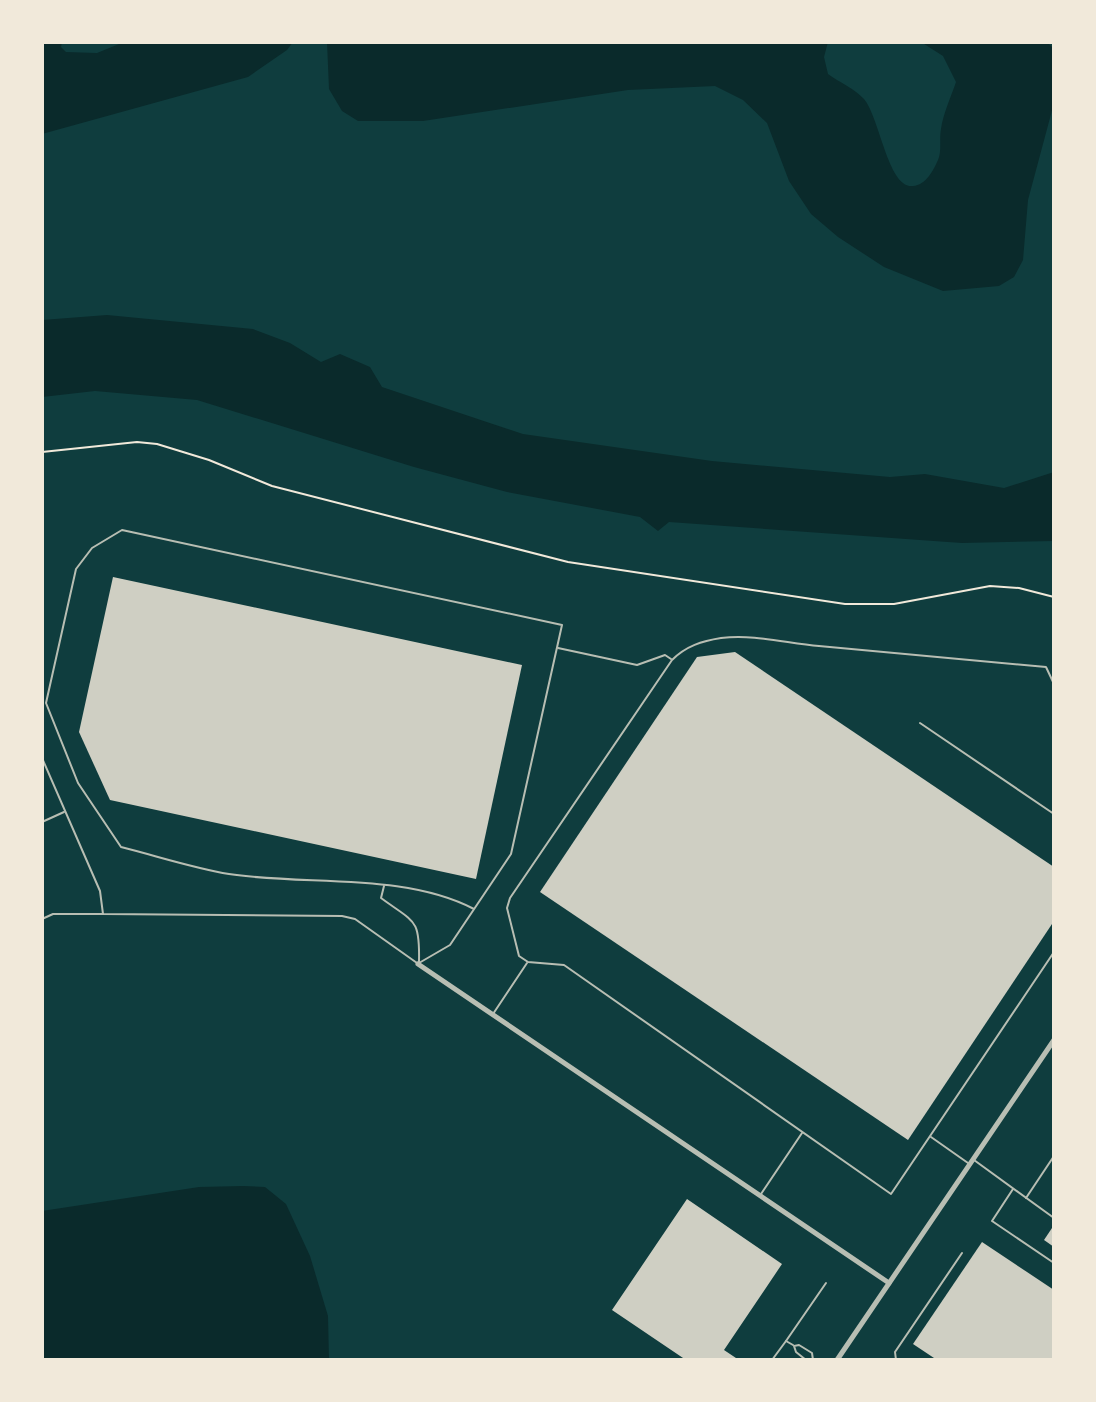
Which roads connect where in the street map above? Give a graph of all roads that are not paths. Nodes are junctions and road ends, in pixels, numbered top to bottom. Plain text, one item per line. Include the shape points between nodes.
1 (557, 648) junction
2 (672, 660) junction
3 (1054, 684) edge
4 (920, 723) dead end
5 (42, 758) edge
6 (66, 812) junction
7 (1054, 814) edge
8 (42, 822) edge
9 (384, 885) junction
10 (474, 909) junction
11 (103, 914) junction
12 (42, 919) edge
13 (1054, 952) edge
14 (528, 962) junction
15 (418, 964) junction
16 (493, 1014) junction
17 (1054, 1040) edge
18 (803, 1132) junction
19 (930, 1136) junction
20 (1054, 1156) edge
21 (971, 1162) junction
22 (1013, 1189) junction
23 (760, 1195) junction
24 (1026, 1198) junction
25 (1054, 1218) edge
26 (962, 1253) dead end
27 (1054, 1263) edge
28 (826, 1283) dead end
29 (889, 1283) junction
30 (786, 1341) junction
31 (794, 1346) junction
32 (772, 1360) edge
33 (810, 1360) edge
34 (837, 1360) edge
35 (896, 1360) edge

1 - 2 lane via 637,665 665,655
1 - 9 lane via 562,625 122,530 92,548 76,569 46,703 78,783 121,847 229,874
1 - 10 lane via 511,854
2 - 3 lane via 697,643 755,637 1046,667
2 - 14 lane via 510,898 514,940 519,956
4 - 7 lane
5 - 6 lane
6 - 8 lane
6 - 11 lane via 100,891
9 - 10 lane via 456,900
9 - 15 lane via 381,898 414,922 420,933
10 - 15 lane via 450,945
11 - 12 lane via 53,914
11 - 15 lane via 342,916 355,919
13 - 19 lane
14 - 16 lane
14 - 18 lane via 564,965
15 - 16 street
16 - 23 street
17 - 21 street
18 - 19 lane via 891,1194
18 - 23 lane
19 - 21 lane
20 - 24 lane
21 - 22 lane
21 - 29 street
22 - 24 lane
22 - 27 lane via 992,1221
23 - 29 street
24 - 25 lane
26 - 35 lane via 895,1352
28 - 30 lane
29 - 34 street
30 - 31 lane
30 - 32 lane
31 - 33 lane
31 - 33 lane via 812,1353

